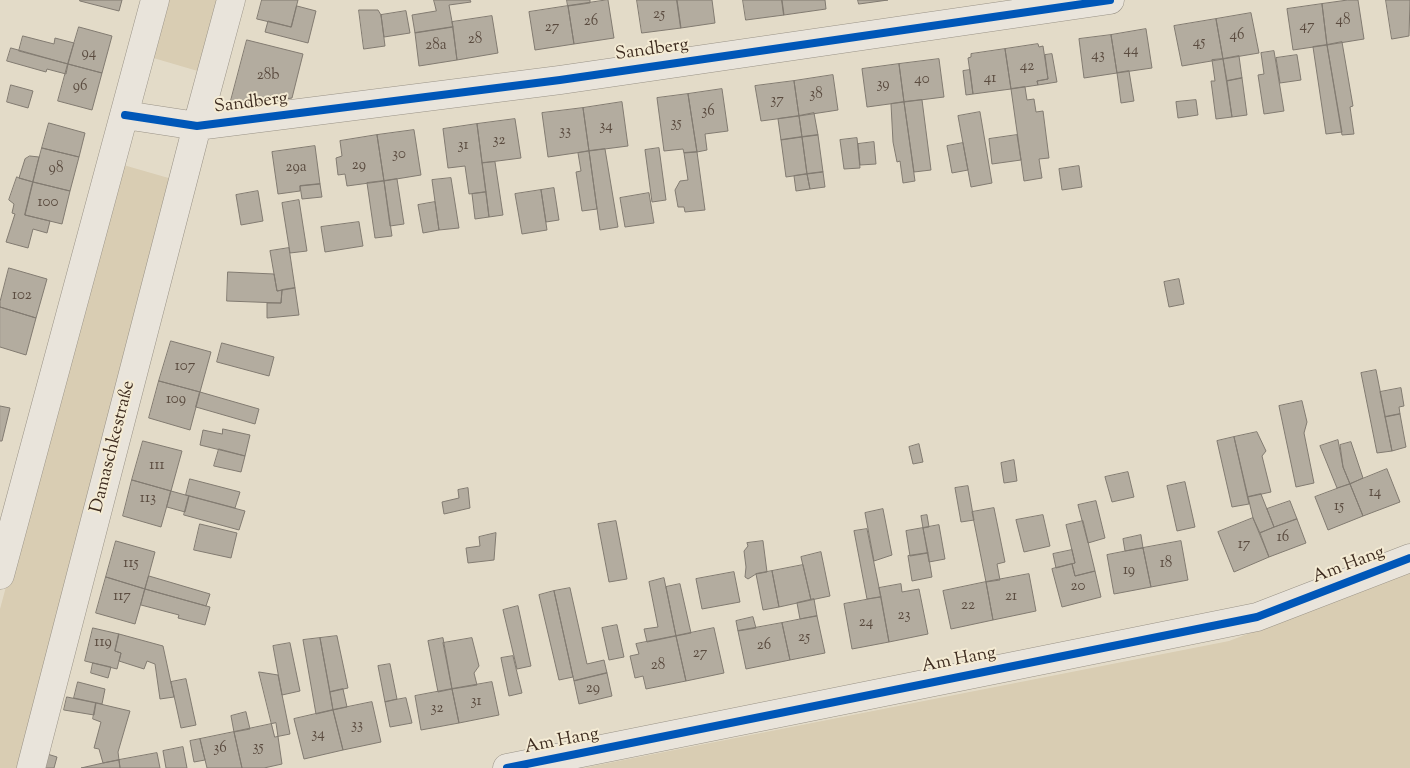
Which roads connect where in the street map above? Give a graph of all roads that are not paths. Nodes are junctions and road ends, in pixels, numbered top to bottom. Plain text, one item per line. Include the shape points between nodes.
1 (155, 0) edge
2 (231, 0) edge
3 (1110, 0) edge
4 (125, 115) junction
5 (197, 126) junction
6 (1410, 558) edge
7 (0, 575) edge
8 (31, 768) edge
9 (506, 768) edge

1 - 4 street
2 - 5 street, Damaschkestraße
3 - 5 street, Sandberg via 560,80
4 - 5 street
4 - 7 street
5 - 8 street, Damaschkestraße
6 - 9 street, Am Hang via 1257,617

